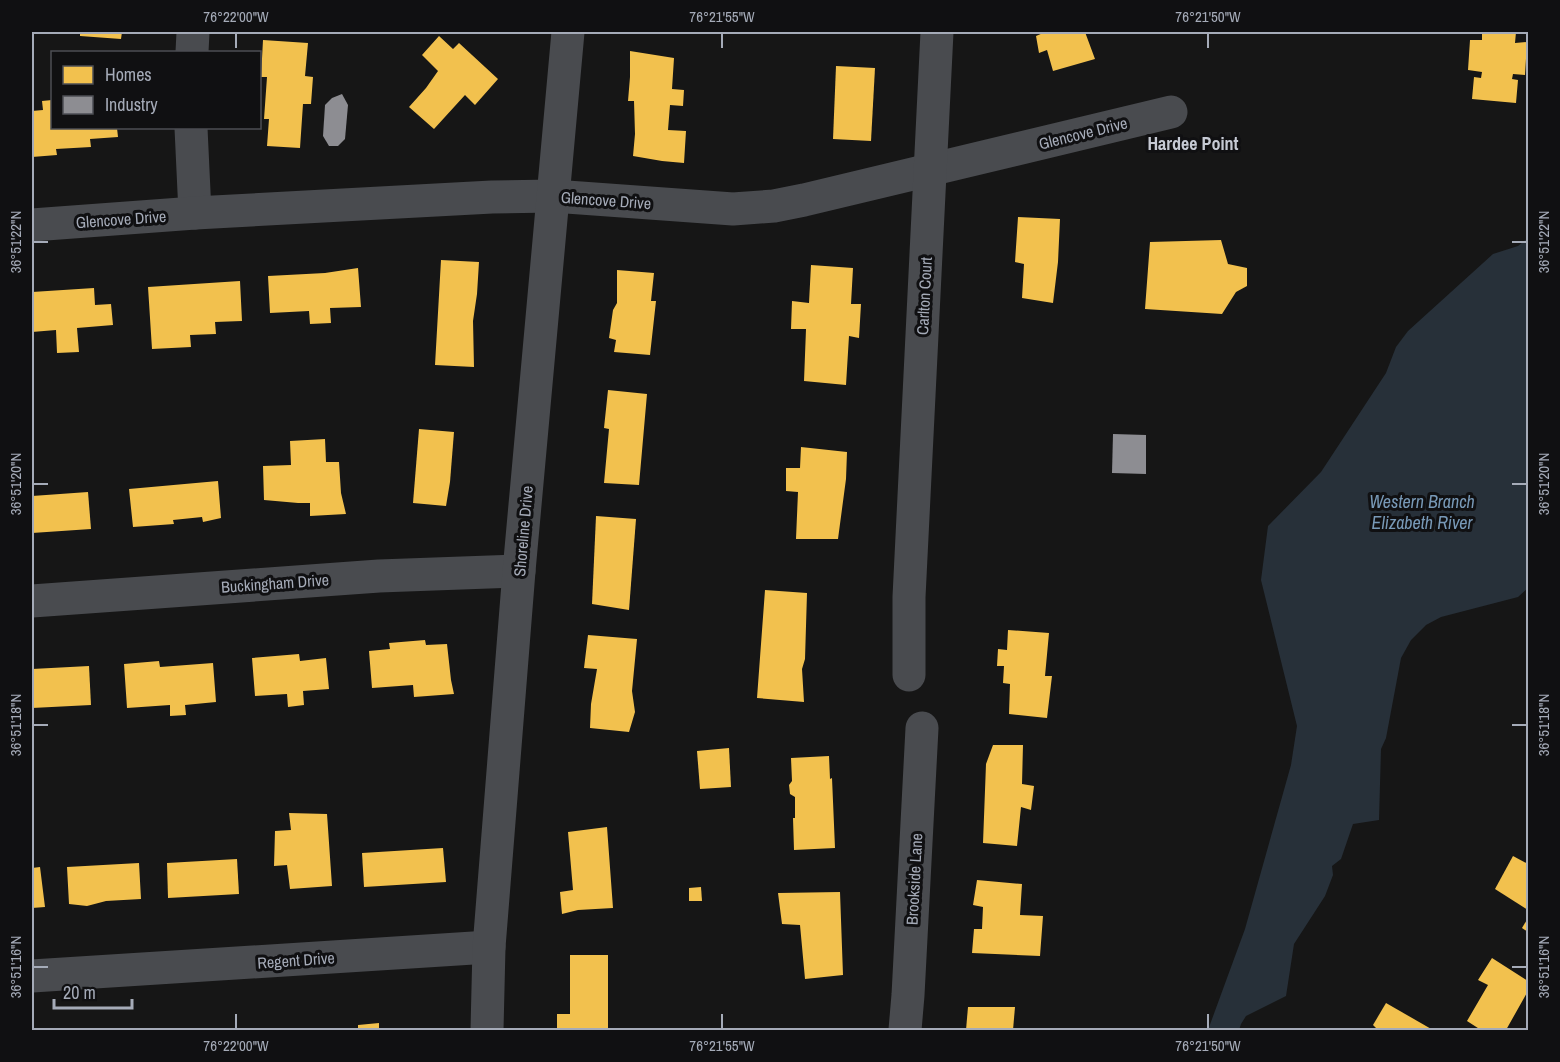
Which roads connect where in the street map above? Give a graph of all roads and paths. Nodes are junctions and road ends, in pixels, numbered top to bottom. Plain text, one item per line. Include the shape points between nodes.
1 (193, 32) edge
2 (568, 32) edge
3 (937, 32) edge
4 (192, 51) edge
5 (1171, 112) dead end
6 (191, 129) edge
7 (931, 170) junction
8 (553, 196) junction
9 (195, 213) junction
10 (32, 225) edge
11 (519, 571) junction
12 (32, 601) edge
13 (909, 675) dead end
14 (921, 728) dead end
15 (489, 947) junction
16 (32, 976) edge
17 (487, 1030) edge
18 (905, 1030) edge

1 - 4 street
2 - 8 street, Shoreline Drive
3 - 7 street, Carlton Court
5 - 7 street, Glencove Drive
6 - 9 street
7 - 8 street, Glencove Drive via 774,206 733,209
7 - 13 street, Carlton Court via 910,560
8 - 9 street, Glencove Drive
8 - 11 street, Shoreline Drive
9 - 10 street, Glencove Drive
11 - 12 street, Buckingham Drive via 379,576
11 - 15 street, Shoreline Drive
14 - 18 street, Brookside Lane
15 - 16 street, Regent Drive
15 - 17 street, Shoreline Drive

